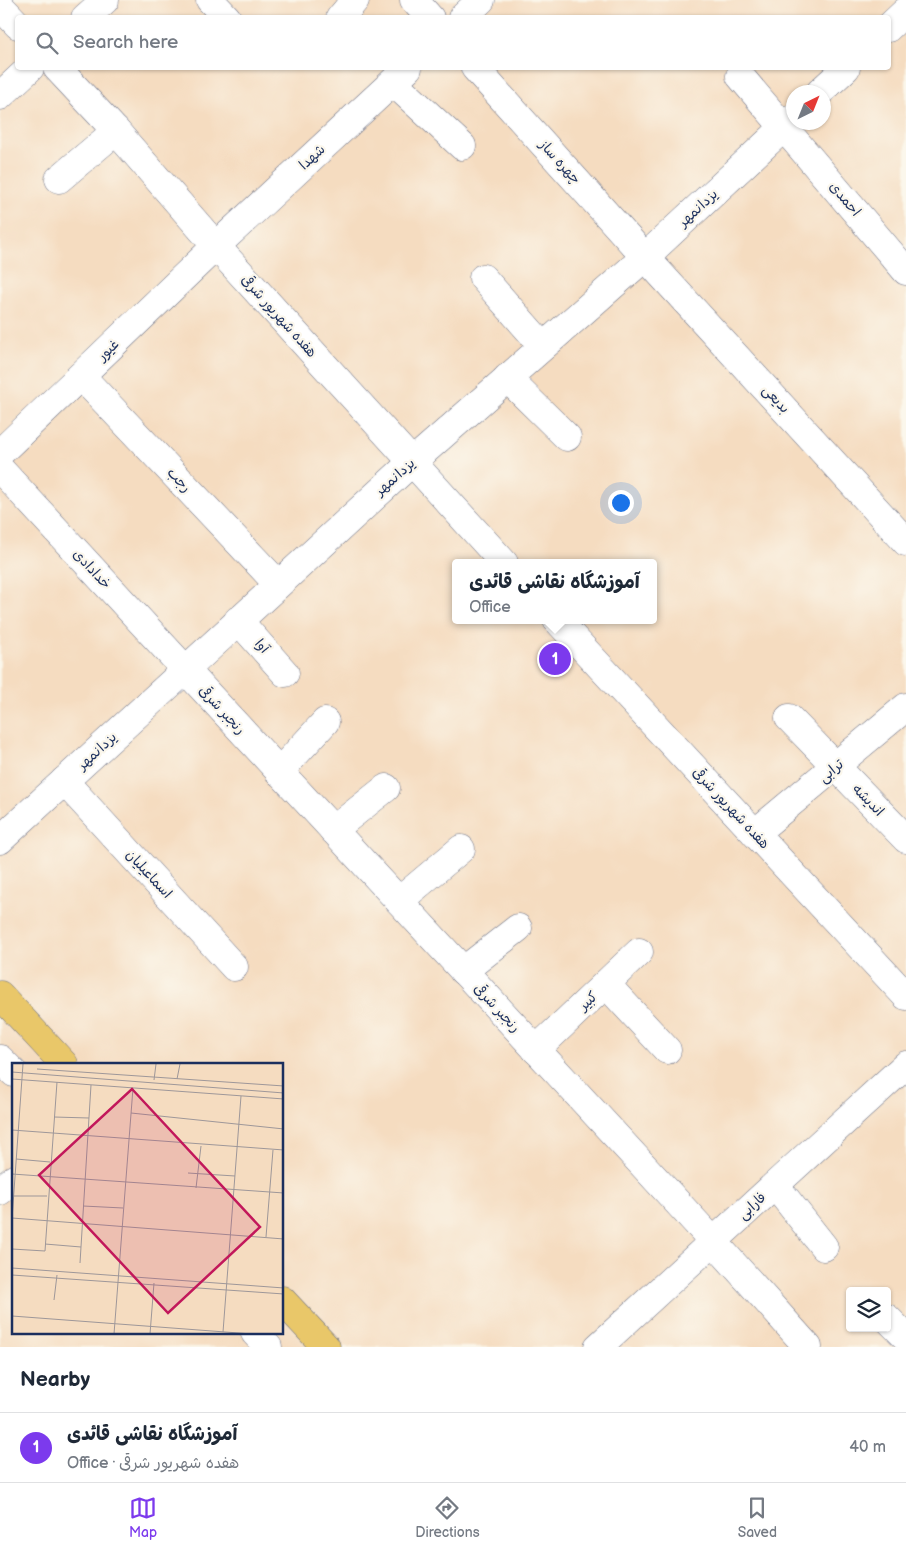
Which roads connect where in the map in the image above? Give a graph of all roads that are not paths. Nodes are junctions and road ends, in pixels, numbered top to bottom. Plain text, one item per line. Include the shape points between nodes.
1 (105, 0) edge
2 (210, 0) edge
3 (355, 0) edge
4 (414, 0) edge
5 (481, 0) edge
6 (0, 6) edge
7 (906, 11) edge
8 (88, 15) edge
9 (224, 15) edge
10 (342, 15) edge
11 (427, 15) edge
12 (465, 15) edge
13 (15, 22) edge
14 (891, 25) edge
15 (28, 70) edge
16 (59, 70) edge
17 (477, 70) edge
18 (844, 70) edge
19 (401, 75) edge
20 (740, 76) dead end
21 (828, 85) edge
22 (0, 96) edge
23 (786, 119) edge
24 (786, 125) edge
25 (795, 130) edge
26 (116, 132) junction
27 (462, 146) dead end
28 (58, 180) dead end
29 (216, 246) junction
30 (645, 257) junction
31 (906, 271) edge
32 (482, 278) dead end
33 (543, 346) junction
34 (80, 376) junction
35 (507, 378) junction
36 (567, 437) dead end
37 (0, 453) edge
38 (411, 463) junction
39 (0, 469) edge
40 (906, 542) edge
41 (500, 559) edge
42 (278, 584) junction
43 (238, 620) junction
44 (561, 624) edge
45 (185, 669) junction
46 (285, 673) dead end
47 (906, 707) edge
48 (788, 718) dead end
49 (325, 722) dead end
50 (836, 767) junction
51 (279, 772) junction
52 (64, 781) junction
53 (386, 788) dead end
54 (333, 830) junction
55 (755, 834) junction
56 (0, 840) edge
57 (906, 840) edge
58 (461, 849) dead end
59 (399, 901) junction
60 (518, 928) dead end
61 (639, 952) dead end
62 (234, 967) dead end
63 (463, 970) junction
64 (606, 984) junction
65 (0, 995) edge
66 (906, 996) edge
67 (536, 1050) junction
68 (667, 1050) dead end
69 (0, 1059) edge
70 (63, 1063) edge
71 (906, 1066) edge
72 (12, 1071) edge
73 (12, 1181) edge
74 (775, 1185) junction
75 (0, 1191) edge
76 (713, 1241) junction
77 (824, 1246) dead end
78 (284, 1302) edge
79 (891, 1322) edge
80 (256, 1334) edge
81 (906, 1337) edge
82 (268, 1347) edge
83 (326, 1347) edge
84 (598, 1347) edge
85 (808, 1347) edge

1 - 8 street
2 - 9 street
3 - 10 street
4 - 11 street
5 - 12 street
6 - 13 street
7 - 14 street
15 - 22 street
16 - 26 street, هفده شهریور شرقی
17 - 30 street, چهره ساز
18 - 21 street
19 - 27 street
19 - 29 street, شهدا
20 - 23 street, احمدی
24 - 30 street, یزدانمهر
25 - 31 street, احمدی
26 - 28 street
26 - 29 street, هفده شهریور شرقی
29 - 34 street, غیور
29 - 38 street, هفده شهریور شرقی
30 - 33 street, یزدانمهر
30 - 40 street, بدیعی
32 - 33 street
33 - 35 street, یزدانمهر
34 - 37 street, غیور
34 - 42 street, رجب
35 - 36 street
35 - 38 street, یزدانمهر
38 - 41 street, هفده شهریور شرقی
38 - 42 street, یزدانمهر
39 - 45 street, خدادادی
42 - 43 street, یزدانمهر
43 - 45 street, یزدانمهر
43 - 46 street, آوا
44 - 55 street, هفده شهریور شرقی
45 - 51 street, رنجبر شرقی
45 - 52 street, یزدانمهر
47 - 50 street, ترابی
48 - 50 street, اندیشه
49 - 51 street
50 - 55 street, ترابی
50 - 57 street, اندیشه
51 - 54 street, رنجبر شرقی
52 - 56 street, یزدانمهر
52 - 62 street, اسماعیلیان
53 - 54 street
54 - 59 street, رنجبر شرقی
55 - 66 street, هفده شهریور شرقی
58 - 59 street
59 - 63 street, رنجبر شرقی
60 - 63 street
61 - 64 street, کبیر
63 - 67 street, رنجبر شرقی
64 - 67 street, کبیر
64 - 68 street
65 - 70 main road
67 - 76 street, رنجبر شرقی
69 - 72 street
71 - 74 street, فارابی
73 - 75 street
74 - 76 street, فارابی
74 - 77 street
76 - 84 street, فارابی
76 - 85 street, رنجبر شرقی
78 - 83 main road
79 - 81 street
80 - 82 street

